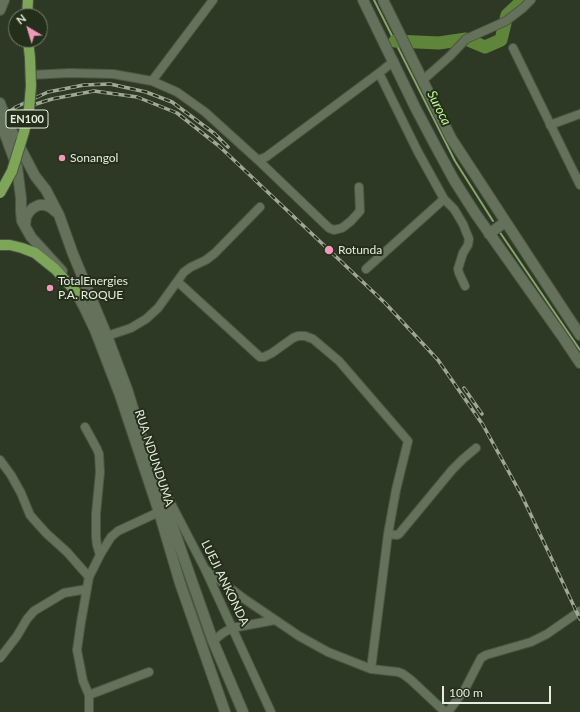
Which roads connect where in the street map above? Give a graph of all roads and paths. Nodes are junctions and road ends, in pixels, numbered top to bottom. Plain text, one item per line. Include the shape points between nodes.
1 (4, 0) edge
2 (213, 0) edge
3 (363, 0) edge
4 (383, 0) edge
5 (531, 0) edge
6 (0, 10) edge
7 (29, 48) edge
8 (512, 48) dead end
9 (394, 61) junction
10 (379, 73) junction
11 (31, 75) junction
12 (423, 80) junction
13 (152, 81) junction
14 (2, 107) edge
15 (580, 114) edge
16 (0, 123) edge
17 (550, 125) junction
18 (10, 136) junction
19 (258, 160) junction
20 (580, 186) edge
21 (359, 187) dead end
22 (0, 193) edge
23 (444, 199) junction
24 (260, 208) dead end
25 (59, 215) junction
26 (505, 222) junction
27 (26, 229) junction
28 (489, 234) junction
29 (0, 245) edge
30 (366, 270) dead end
31 (178, 282) junction
32 (465, 286) dead end
33 (76, 292) junction
34 (580, 334) edge
35 (107, 336) junction
36 (580, 363) edge
37 (85, 427) dead end
38 (476, 448) dead end
39 (0, 460) edge
40 (153, 468) junction
41 (159, 512) junction
42 (388, 534) junction
43 (100, 555) junction
44 (204, 569) junction
45 (88, 577) junction
46 (87, 589) junction
47 (580, 611) edge
48 (275, 620) junction
49 (232, 628) junction
50 (213, 641) junction
51 (0, 658) edge
52 (371, 668) junction
53 (149, 672) dead end
54 (89, 695) junction
55 (242, 710) edge
56 (89, 712) edge
57 (225, 712) edge
58 (271, 712) edge
59 (446, 712) edge

1 - 6 main road
2 - 13 street
3 - 9 main road
4 - 12 main road
5 - 12 street via 506,21 466,39
7 - 11 main road, EN100, bridge
8 - 17 street
9 - 10 street
9 - 28 main road via 454,180
10 - 19 street via 266,157
10 - 23 street
11 - 13 street via 113,74
11 - 22 main road, EN100, bridge via 29,109 24,132 12,171
12 - 26 main road via 450,138
13 - 19 street via 177,92 200,108
14 - 18 main road, bridge
15 - 17 street
16 - 18 main road, bridge
17 - 20 street
18 - 25 main road, RUA NDUNDUMA via 46,190
18 - 27 main road via 18,167 22,221
19 - 21 street via 334,230 342,228 360,211
23 - 30 street
23 - 32 street via 454,209 469,239 458,269
24 - 31 street via 215,253 184,272
25 - 27 main road via 50,207 39,205 28,212
25 - 35 main road, RUA NDUNDUMA
26 - 28 main road
26 - 34 main road
27 - 33 main road, RUA NDUNDUMA
28 - 36 main road
29 - 33 main road via 22,248 35,254 55,269
31 - 35 street via 146,319 131,328
31 - 42 street via 260,357 272,353 298,336 313,339 339,361 408,441
33 - 41 main road, RUA NDUNDUMA via 95,330 117,388
35 - 40 main road, RUA NDUNDUMA
37 - 43 street via 99,454 96,537
38 - 42 street via 452,470 399,534
39 - 45 street via 21,493 30,515
40 - 44 street, LUEJI ANKONDA
40 - 50 main road, RUA NDUNDUMA
41 - 43 street via 118,531
41 - 57 main road, RUA NDUNDUMA via 180,583
42 - 52 street
43 - 45 street
44 - 48 street
44 - 49 street, LUEJI ANKONDA
45 - 46 street
46 - 51 street via 64,593 34,611
46 - 54 street via 77,650 83,681
47 - 59 street via 530,642 481,658 469,682
48 - 49 street
48 - 52 street via 328,652
49 - 50 street
49 - 58 street, LUEJI ANKONDA
50 - 55 main road, RUA NDUNDUMA
52 - 59 street via 403,674
53 - 54 street
54 - 56 street

